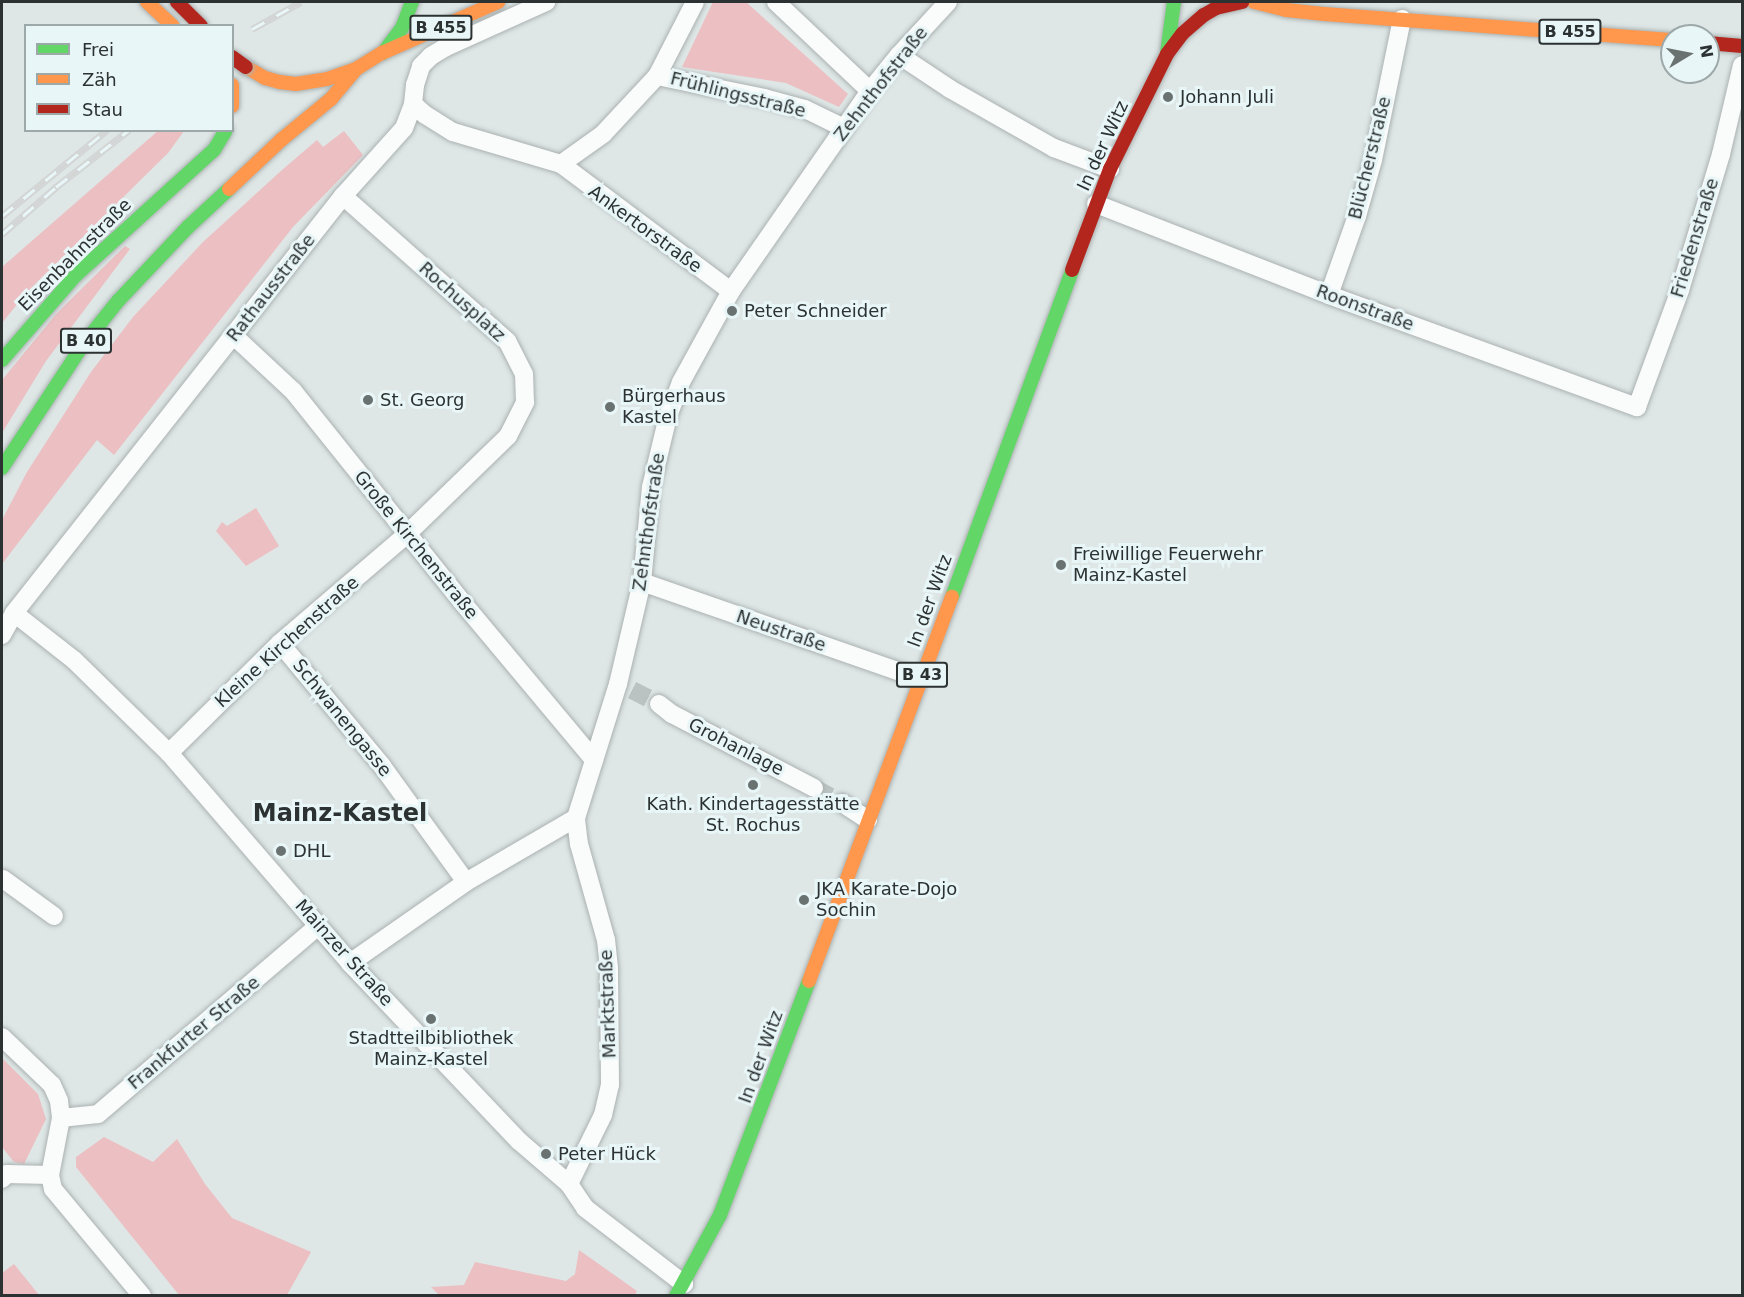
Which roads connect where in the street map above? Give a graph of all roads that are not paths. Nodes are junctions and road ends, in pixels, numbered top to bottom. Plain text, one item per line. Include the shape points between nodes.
1 (412, 2) edge
2 (498, 2) edge
3 (546, 2) edge
4 (695, 2) edge
5 (776, 2) edge
6 (948, 2) edge
7 (1174, 2) edge
8 (1242, 2) edge
9 (1248, 2) edge
10 (1254, 2) edge
11 (1260, 2) edge
12 (150, 4) edge
13 (182, 4) edge
14 (1428, 6) dead end
15 (1402, 19) junction
16 (170, 24) edge
17 (199, 24) edge
18 (1476, 25) junction
19 (1660, 39) edge
20 (1720, 44) edge
21 (1743, 46) edge
22 (382, 53) junction
23 (1167, 54) junction
24 (899, 55) junction
25 (234, 58) edge
26 (1743, 65) edge
27 (356, 69) junction
28 (657, 76) junction
29 (322, 82) junction
30 (870, 91) junction
31 (304, 98) dead end
32 (413, 104) junction
33 (844, 128) junction
34 (225, 132) edge
35 (201, 144) dead end
36 (558, 164) junction
37 (230, 168) dead end
38 (1110, 169) junction
39 (179, 180) junction
40 (343, 196) junction
41 (1096, 204) junction
42 (188, 227) junction
43 (730, 291) junction
44 (1329, 295) junction
45 (234, 336) junction
46 (2, 360) edge
47 (1637, 407) joint
48 (2, 468) edge
49 (407, 534) junction
50 (642, 582) junction
51 (14, 613) junction
52 (2, 635) edge
53 (280, 643) junction
54 (920, 679) junction
55 (659, 704) tunnel mouth
56 (169, 753) junction
57 (594, 760) junction
58 (814, 788) tunnel mouth
59 (842, 803) tunnel mouth
60 (576, 818) junction
61 (868, 820) junction
62 (2, 880) edge
63 (466, 882) junction
64 (54, 916) dead end
65 (318, 926) junction
66 (350, 963) junction
67 (2, 1037) edge
68 (61, 1118) junction
69 (3, 1173) edge
70 (50, 1175) junction
71 (569, 1184) junction
72 (680, 1290) edge
73 (142, 1296) edge

1 - 22 main road, B 40 via 402,28
2 - 22 main road, B 455
3 - 32 street, Rathausstraße via 431,56 417,76
4 - 28 street
5 - 30 street
6 - 24 street, Zehnthofstraße
7 - 23 main road, In der Witz / B 43
8 - 23 main road, In der Witz / B 43 via 1204,15
9 - 10 main road, B 455
10 - 11 main road, B 455
10 - 15 main road, B 455 via 1286,10
12 - 16 main road
13 - 17 main road
14 - 18 main road, B 455
15 - 18 main road, B 455
15 - 44 street, Blücherstraße via 1373,160
18 - 19 main road, B 455
20 - 21 main road
22 - 27 main road, B 40
23 - 38 main road, In der Witz / B 43
24 - 30 street, Zehnthofstraße
24 - 38 street via 950,90 1044,142
25 - 29 main road, B 40, bridge via 265,78
26 - 47 street, Friedenstraße via 1680,290
27 - 29 main road, B 40
27 - 42 main road, B 40 via 331,99
28 - 33 street, Frühlingsstraße via 774,100 805,109
28 - 36 street, Frühlingsstraße via 603,134
29 - 31 main road, B 40
30 - 33 street, Zehnthofstraße
32 - 36 street, Ankertorstraße via 453,132
32 - 40 street, Rathausstraße via 404,128
33 - 43 street, Zehnthofstraße
34 - 39 main road, Eisenbahnstraße / B 40 via 214,150
35 - 39 main road, Eisenbahnstraße / B 40
36 - 43 street, Ankertorstraße
37 - 42 main road, B 40
38 - 41 main road, In der Witz / B 43
39 - 46 main road, Eisenbahnstraße / B 40 via 76,274
40 - 45 street, Rathausstraße
40 - 49 street, Rochusplatz via 507,341 524,374 525,402 508,436
41 - 44 street, Roonstraße
41 - 54 main road, In der Witz / B 43
42 - 48 main road, B 40 via 82,346
43 - 50 street, Zehnthofstraße via 681,382 668,416 651,487
44 - 47 street, Roonstraße
45 - 49 street, Große Kirchenstraße via 293,391
45 - 51 street, Rathausstraße
49 - 53 street, Kleine Kirchenstraße
49 - 57 street, Große Kirchenstraße
50 - 54 street, Neustraße
50 - 57 street, Zehnthofstraße via 625,687
51 - 52 street, Rathausstraße
51 - 56 street, Mainzer Straße via 74,660
53 - 56 street, Kleine Kirchenstraße
53 - 63 street, Schwanengasse via 382,766
54 - 61 main road, In der Witz / B 43
55 - 58 street, Grohanlage
56 - 65 street, Mainzer Straße
57 - 60 street, Zehnthofstraße
59 - 61 street
60 - 63 street
60 - 71 street, Marktstraße via 579,844 606,940 610,1085 603,1115
61 - 72 main road, In der Witz / B 43 via 720,1215
62 - 64 street
63 - 66 street
65 - 66 street, Mainzer Straße
65 - 68 street, Frankfurter Straße via 98,1114
66 - 71 street, Mainzer Straße via 519,1140
67 - 68 street via 52,1085
68 - 70 street
69 - 70 street
70 - 73 street via 60,1200
71 - 72 street, Mainzer Straße via 585,1208

